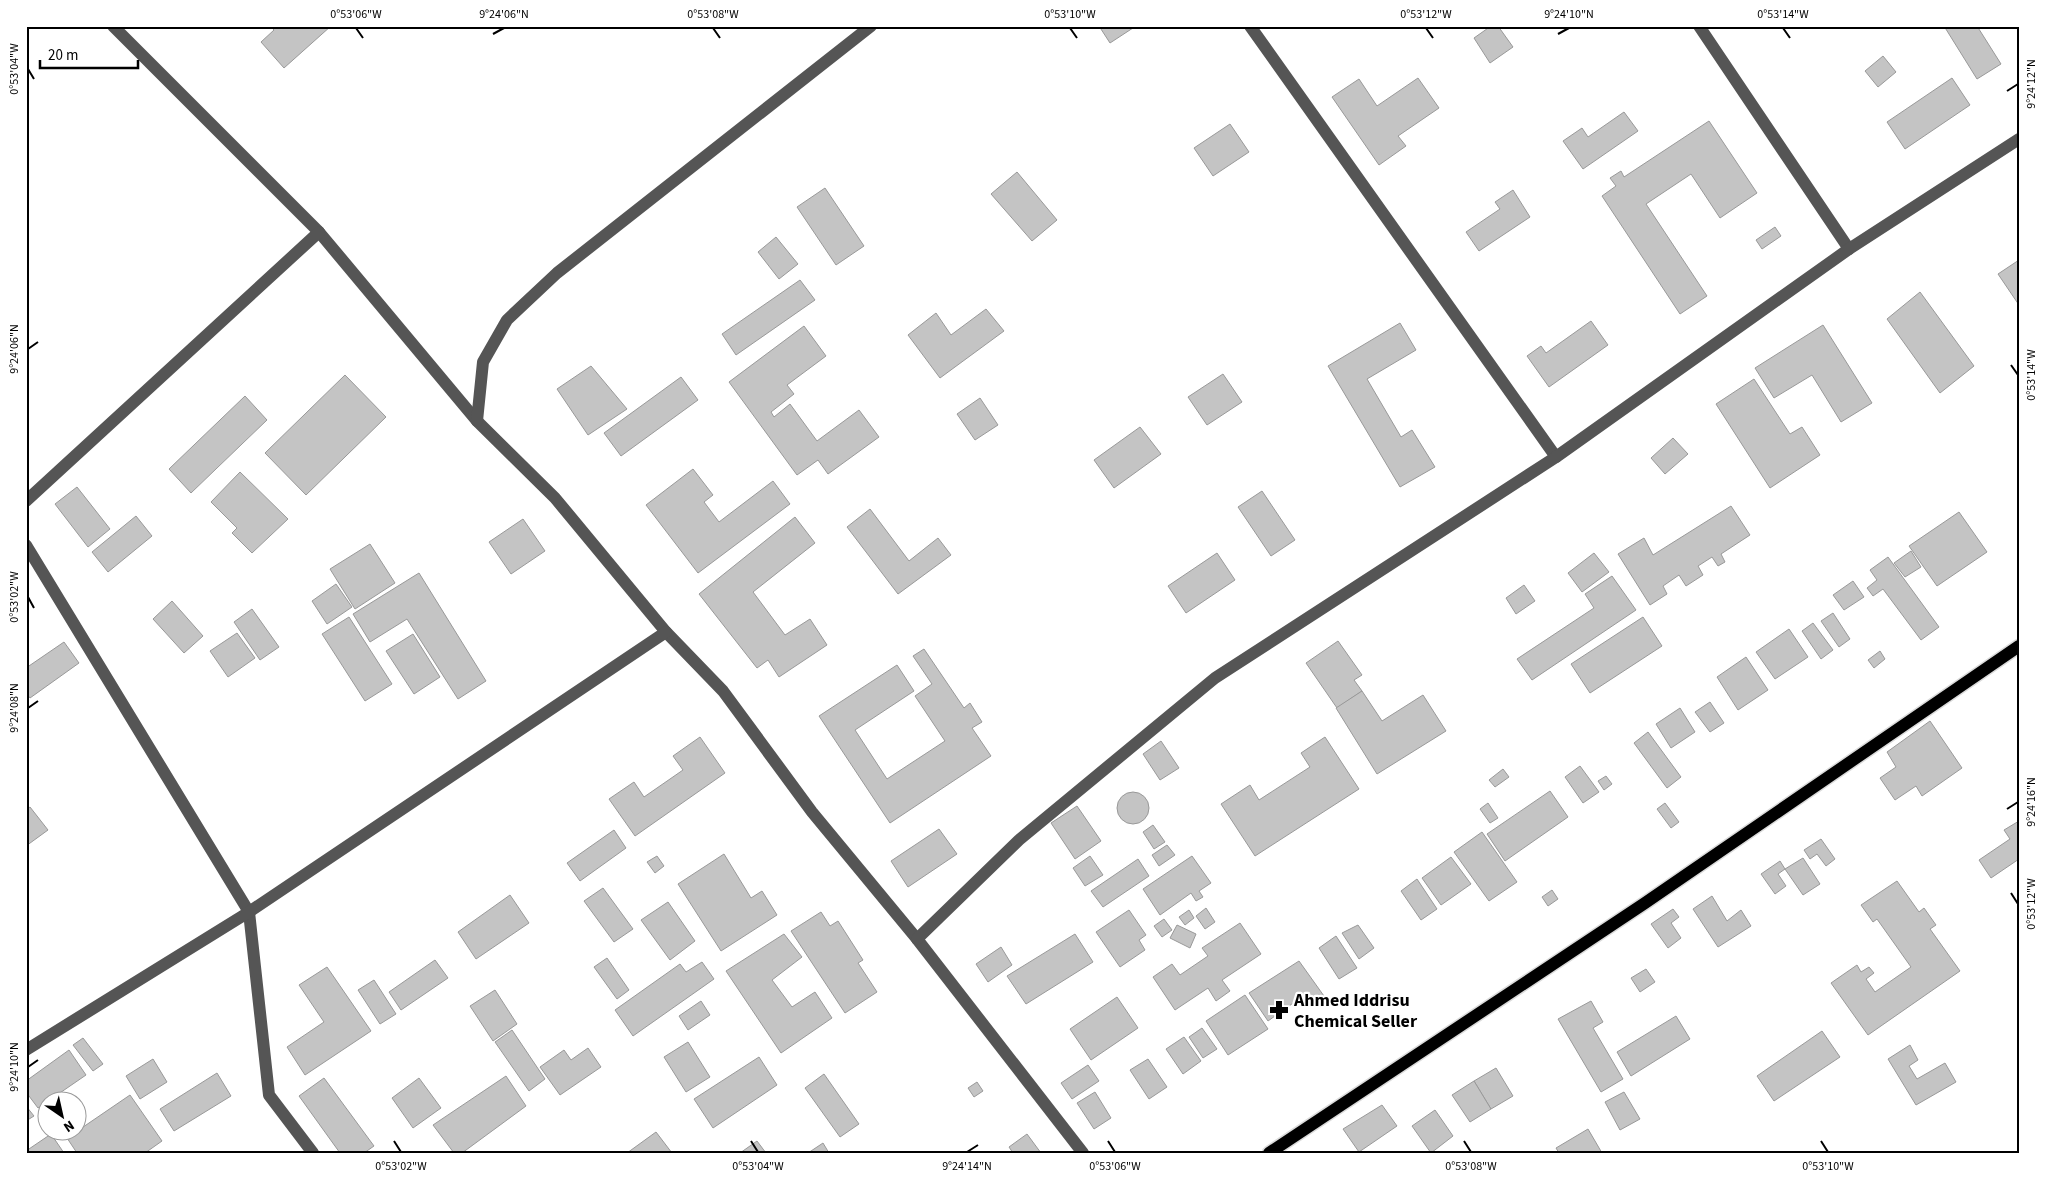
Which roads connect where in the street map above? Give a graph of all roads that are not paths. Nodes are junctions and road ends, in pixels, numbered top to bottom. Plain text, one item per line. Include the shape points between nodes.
1 (114, 26) edge
2 (871, 26) edge
3 (1250, 26) edge
4 (1699, 26) edge
5 (2019, 139) edge
6 (319, 232) junction
7 (1849, 249) junction
8 (477, 421) junction
9 (1556, 458) junction
10 (26, 501) edge
11 (26, 545) edge
12 (666, 632) junction
13 (2019, 646) edge
14 (248, 912) junction
15 (917, 939) junction
16 (26, 1050) edge
17 (312, 1153) edge
18 (1083, 1153) edge
19 (1269, 1153) edge

1 - 6 street
2 - 8 street via 556,273 507,320 483,362
3 - 9 street
4 - 7 street
5 - 7 street
6 - 8 street
6 - 10 street
7 - 9 street
8 - 12 street via 555,498
9 - 15 street via 1215,678 1019,840
11 - 14 street
12 - 14 street
12 - 15 street via 723,691 812,812
13 - 19 main road via 1645,903
14 - 16 street
14 - 17 street via 269,1095
15 - 18 street

